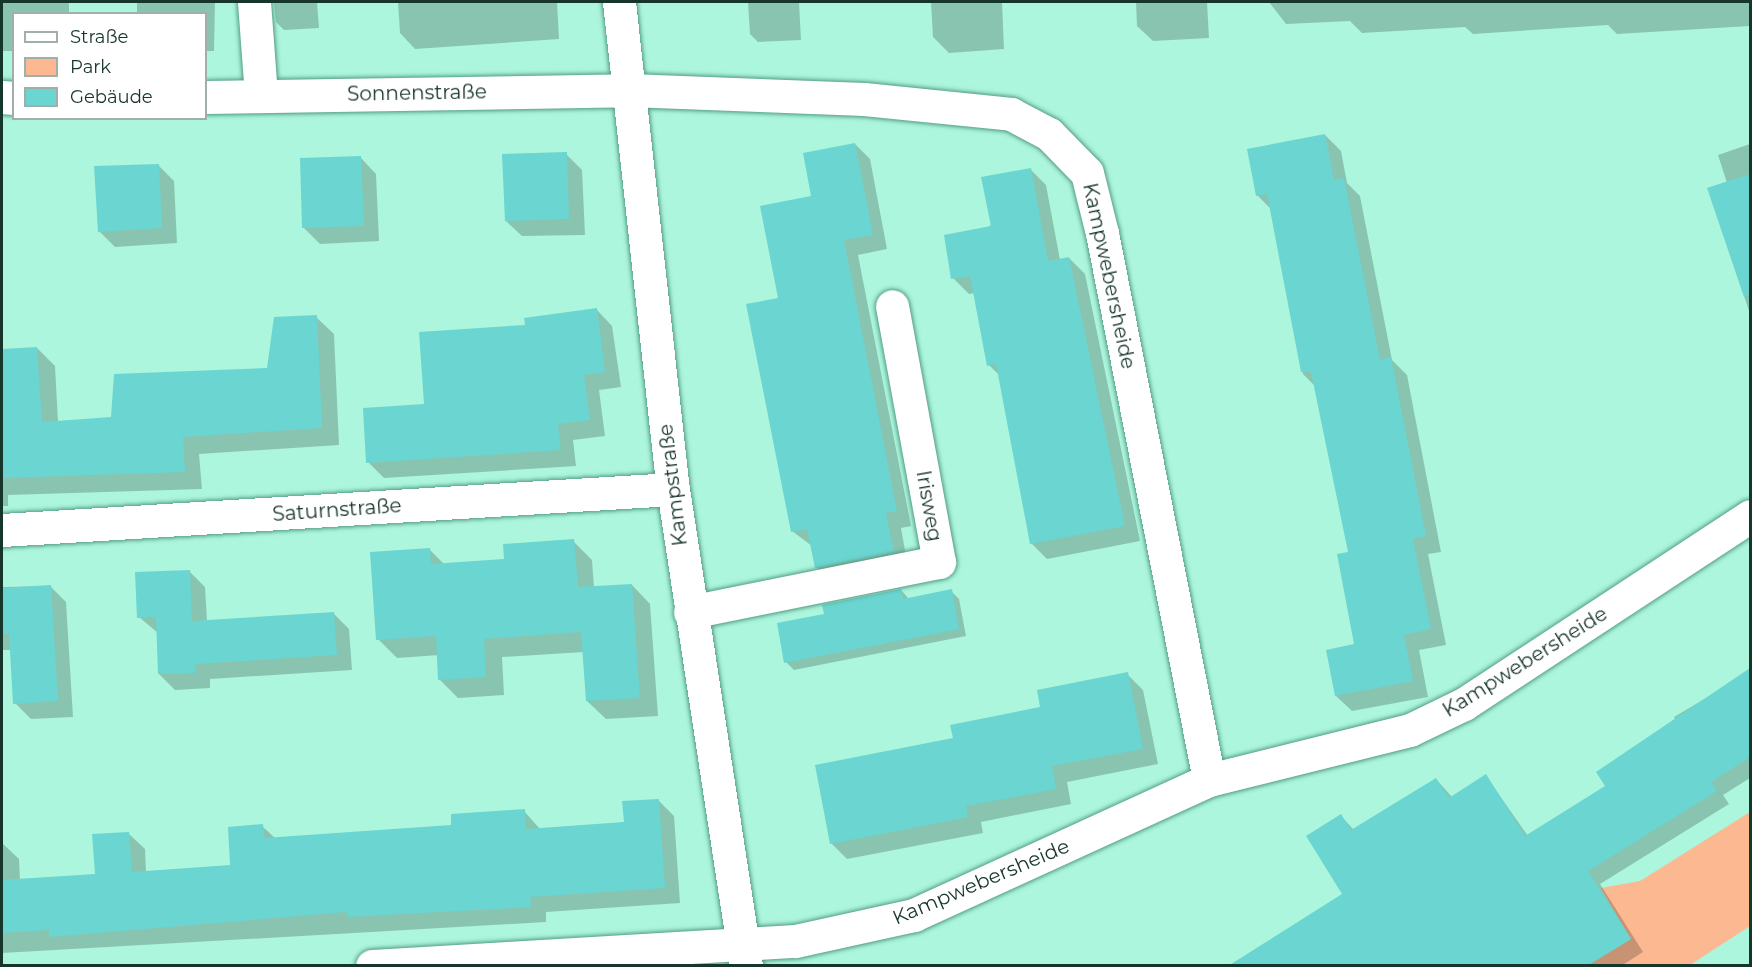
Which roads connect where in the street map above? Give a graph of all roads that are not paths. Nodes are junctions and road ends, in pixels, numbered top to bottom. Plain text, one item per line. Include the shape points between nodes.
1 (254, 2) edge
2 (619, 2) edge
3 (629, 90) junction
4 (261, 96) junction
5 (207, 97) edge
6 (892, 306) dead end
7 (673, 489) junction
8 (1750, 516) edge
9 (2, 530) edge
10 (690, 612) junction
11 (1209, 780) junction
12 (744, 955) edge
13 (372, 966) edge

1 - 4 street
2 - 3 street, Kampstraße
3 - 4 street, Sonnenstraße
3 - 7 street, Kampstraße
3 - 11 street, Kampwebersheide via 864,99 1011,114 1049,134 1087,173
4 - 5 street, Sonnenstraße
6 - 10 street, Irisweg via 939,562
7 - 9 street, Saturnstraße
7 - 10 street, Kampstraße
8 - 11 street, Kampwebersheide via 1464,704 1410,730
10 - 12 street, Kampstraße
11 - 12 street, Kampwebersheide via 914,915
12 - 13 street, Kampwebersheide

